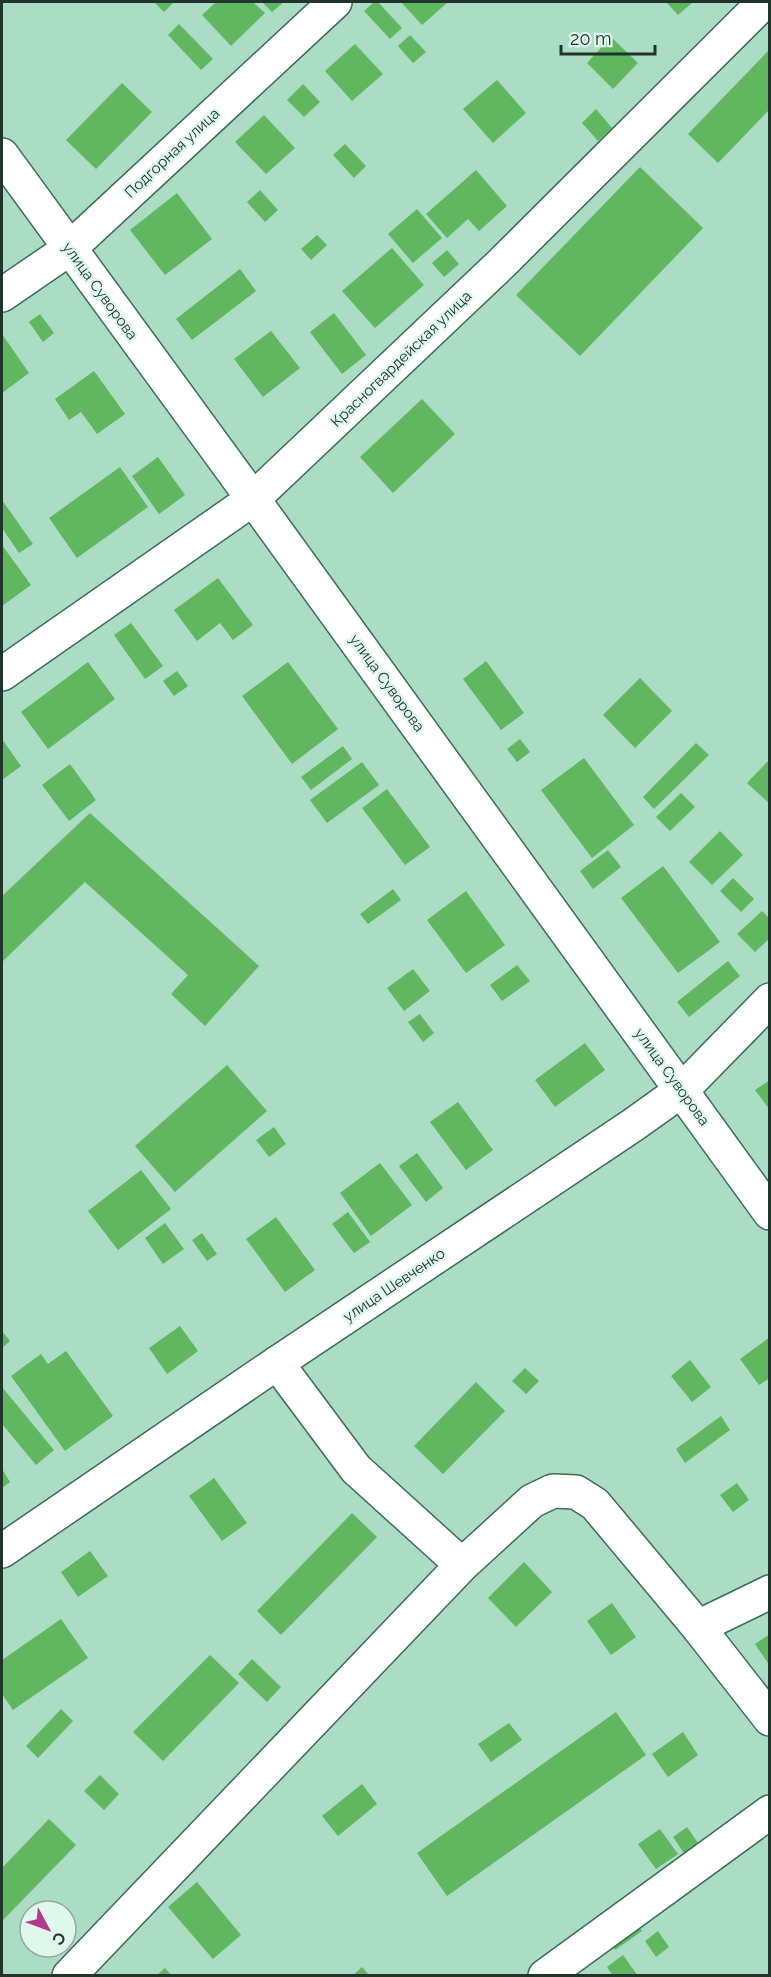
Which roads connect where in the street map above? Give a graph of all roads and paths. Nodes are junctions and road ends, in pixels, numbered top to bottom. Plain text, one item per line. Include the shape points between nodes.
1 (335, 2) edge
2 (764, 2) edge
3 (2, 155) edge
4 (69, 249) junction
5 (2, 295) edge
6 (254, 499) junction
7 (2, 674) edge
8 (770, 1000) edge
9 (682, 1090) junction
10 (770, 1213) edge
11 (277, 1363) junction
12 (2, 1551) edge
13 (462, 1564) junction
14 (770, 1592) edge
15 (698, 1627) junction
16 (770, 1719) edge
17 (770, 1812) edge
18 (69, 1976) edge
19 (545, 1976) edge

1 - 4 street, Подгорная улица
2 - 6 street, Красногвардейская улица via 502,263
3 - 4 street, улица Суворова
4 - 5 street, Подгорная улица
4 - 6 street, улица Суворова
6 - 7 street, Красногвардейская улица
6 - 9 street, улица Суворова
8 - 9 street, улица Шевченко
9 - 10 street, улица Суворова
9 - 11 street, улица Шевченко
11 - 12 street, улица Шевченко
11 - 13 street via 356,1469
13 - 15 street via 532,1501 553,1491 576,1492 595,1504
13 - 18 street
14 - 15 street
15 - 16 street
17 - 19 street

